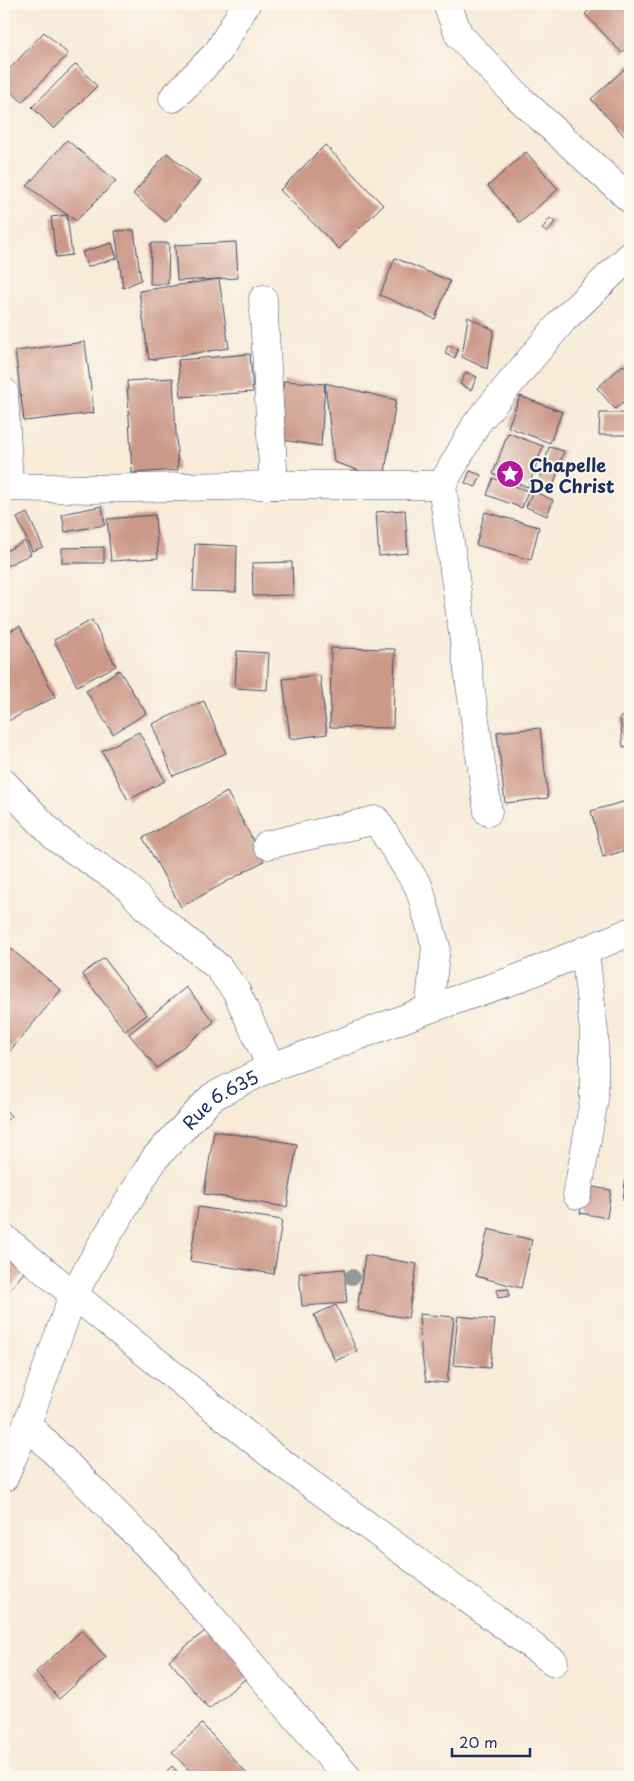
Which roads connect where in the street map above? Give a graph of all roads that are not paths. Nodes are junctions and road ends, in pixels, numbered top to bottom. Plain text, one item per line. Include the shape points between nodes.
1 (246, 4) edge
2 (447, 4) edge
3 (173, 98) dead end
4 (630, 199) edge
5 (630, 256) edge
6 (263, 299) dead end
7 (4, 392) edge
8 (274, 485) junction
9 (442, 485) junction
10 (6, 487) edge
11 (4, 784) edge
12 (488, 812) dead end
13 (267, 845) dead end
14 (630, 932) edge
15 (585, 950) junction
16 (429, 1009) junction
17 (271, 1067) junction
18 (577, 1195) dead end
19 (4, 1238) edge
20 (73, 1295) junction
21 (27, 1424) junction
22 (4, 1478) edge
23 (554, 1662) dead end
24 (347, 1777) edge

1 - 3 street via 218,52
2 - 4 street via 459,35 518,97
5 - 9 street via 563,320 477,423
6 - 8 street
7 - 10 street
8 - 9 street
8 - 10 street via 92,489
9 - 12 street
11 - 17 street via 56,838 126,885 145,906 218,967 236,991
13 - 16 street via 376,820 419,887 436,947
14 - 15 street, Rue 6.635
15 - 16 street, Rue 6.635 via 514,980
15 - 18 street via 594,1032 594,1100
16 - 17 street, Rue 6.635
17 - 20 street, Rue 6.635 via 212,1097 155,1158
19 - 20 street
20 - 21 street, Rue 6.635
20 - 23 street via 274,1457
21 - 22 street, Rue 6.635
21 - 24 street via 168,1565

